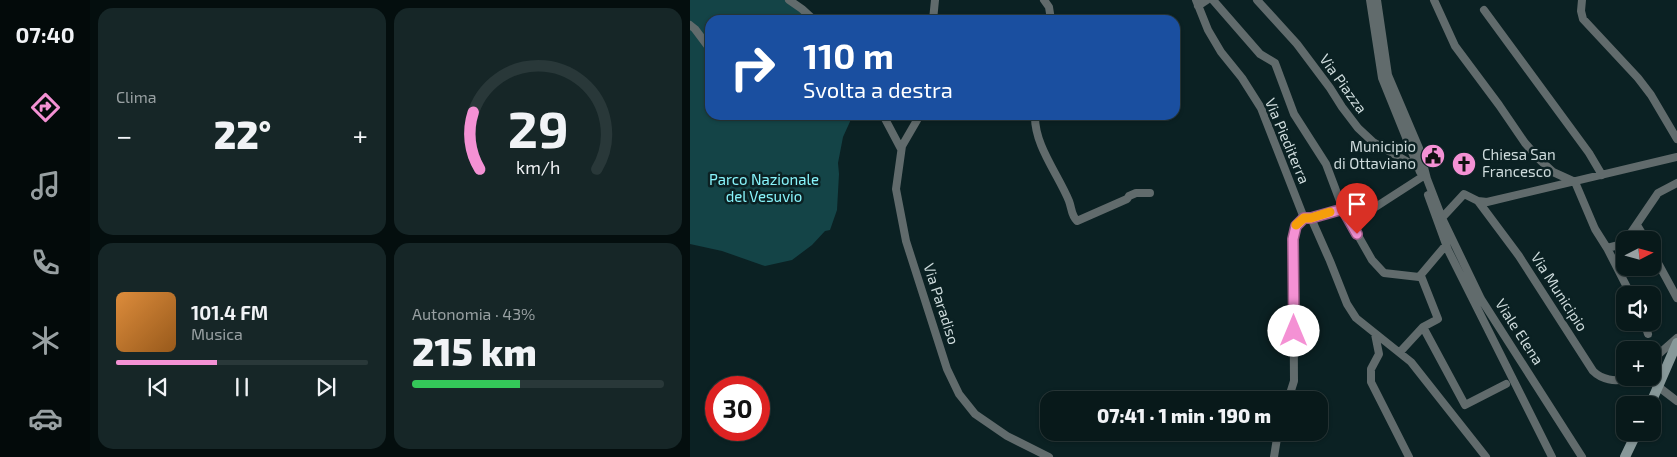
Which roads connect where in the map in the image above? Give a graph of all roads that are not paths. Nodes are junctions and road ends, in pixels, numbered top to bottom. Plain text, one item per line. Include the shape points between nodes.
1 (789, 0) edge
2 (935, 0) edge
3 (1044, 0) edge
4 (1207, 0) edge
5 (1212, 0) edge
6 (1257, 0) edge
7 (1370, 0) edge
8 (1378, 0) edge
9 (1434, 0) edge
10 (1582, 0) edge
11 (1197, 3) edge
12 (1484, 10) dead end
13 (809, 15) edge
14 (934, 15) edge
15 (1050, 15) edge
16 (690, 25) edge
17 (705, 42) edge
18 (886, 120) edge
19 (917, 120) edge
20 (1035, 120) edge
21 (1677, 139) edge
22 (901, 149) junction
23 (1677, 157) edge
24 (1421, 173) junction
25 (1602, 175) junction
26 (1575, 182) junction
27 (1677, 183) edge
28 (1150, 193) dead end
29 (1478, 201) junction
30 (1343, 209) junction
31 (1307, 218) junction
32 (1440, 220) junction
33 (1638, 225) junction
34 (1633, 231) edge
35 (1641, 231) edge
36 (1446, 245) junction
37 (1616, 246) edge
38 (1607, 248) junction
39 (1661, 269) edge
40 (1421, 276) junction
41 (1626, 286) edge
42 (1677, 298) edge
43 (1423, 327) junction
44 (1647, 331) edge
45 (1375, 334) junction
46 (1648, 334) dead end
47 (1677, 338) edge
48 (1677, 343) edge
49 (1400, 352) junction
50 (1661, 352) edge
51 (1661, 379) edge
52 (1616, 381) edge
53 (1506, 384) dead end
54 (1658, 386) joint
55 (1291, 391) edge
56 (1654, 396) edge
57 (1677, 401) edge
58 (1464, 405) junction
59 (1451, 412) junction
60 (1277, 441) edge
61 (1632, 441) edge
62 (1049, 457) edge
63 (1274, 457) edge
64 (1408, 457) edge
65 (1486, 457) edge
66 (1552, 457) edge
67 (1582, 457) edge
68 (1625, 457) edge

1 - 13 street
2 - 14 street
3 - 15 street
4 - 11 street
5 - 30 street via 1260,54 1275,62 1294,114 1326,164
6 - 24 street, Via Piazza via 1297,44 1358,128 1373,142
7 - 24 street via 1382,78
8 - 32 street via 1388,75 1419,148
9 - 26 street via 1455,46 1525,143 1553,172
10 - 21 street via 1583,19 1638,78
11 - 31 street, Via Piediterra via 1221,52 1261,108
12 - 25 street
16 - 17 street
18 - 22 street
19 - 22 street, Via Paradiso
20 - 28 street via 1043,146 1070,203 1072,216 1077,221 1128,196
22 - 62 street, Via Paradiso via 896,189 906,241 958,394 975,414 1007,436
23 - 25 street
24 - 30 street via 1374,208
24 - 32 street
25 - 26 street
26 - 29 street via 1487,202
26 - 38 street via 1595,229
27 - 33 street via 1658,194
29 - 32 street via 1464,194
29 - 52 street, Via Municipio via 1524,262 1593,371
30 - 31 street
30 - 40 street via 1372,260 1384,272
31 - 45 street, Via Piediterra via 1330,261 1347,304 1356,318
31 - 55 street via 1296,226 1293,239 1294,381
32 - 36 street, Viale Elena
32 - 67 street, Viale Elena via 1481,299
33 - 34 street
33 - 35 street
36 - 40 street
36 - 66 street, Viale Elena
37 - 38 street
38 - 41 street
39 - 42 street
40 - 43 street via 1438,319
43 - 49 street
43 - 58 street
44 - 46 street
45 - 49 street, Via Piediterra
45 - 64 street via 1379,354 1371,369 1371,382
47 - 50 street
48 - 51 main road
49 - 59 street, Via Piediterra
53 - 58 street
54 - 56 main road
54 - 57 street
58 - 59 street
59 - 65 street, Via Piediterra
60 - 63 street
61 - 68 main road

